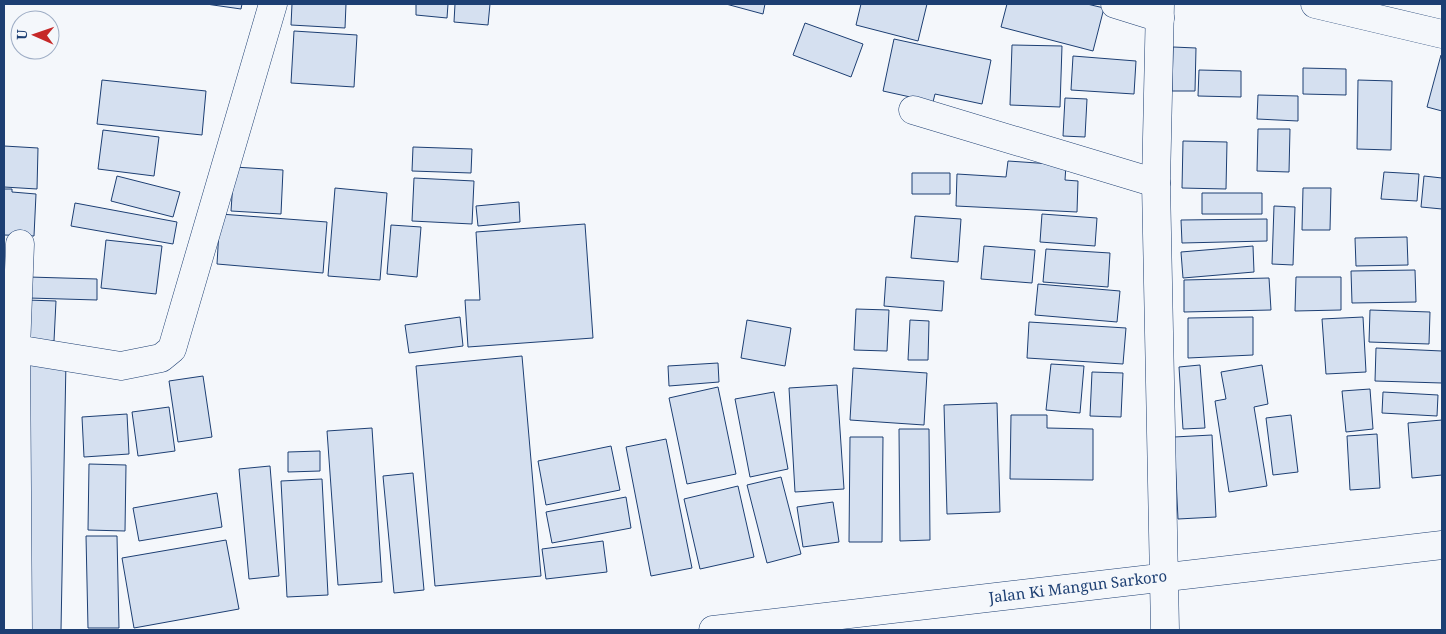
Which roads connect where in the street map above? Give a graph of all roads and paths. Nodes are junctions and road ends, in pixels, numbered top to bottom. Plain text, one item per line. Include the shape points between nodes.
1 (274, 4) edge
2 (1115, 4) edge
3 (1314, 4) edge
4 (1160, 11) edge
5 (1442, 34) edge
6 (913, 110) dead end
7 (1156, 183) junction
8 (20, 244) dead end
9 (16, 349) junction
10 (1442, 545) edge
11 (1163, 577) junction
12 (18, 630) edge
13 (713, 630) edge
14 (1165, 630) edge

1 - 9 street via 172,349 161,358 122,366
2 - 4 street
3 - 5 street
4 - 7 street
6 - 7 street
7 - 11 street
8 - 9 street
9 - 12 street
10 - 11 street, Jalan Ki Mangun Sarkoro
11 - 13 street, Jalan Ki Mangun Sarkoro
11 - 14 street

